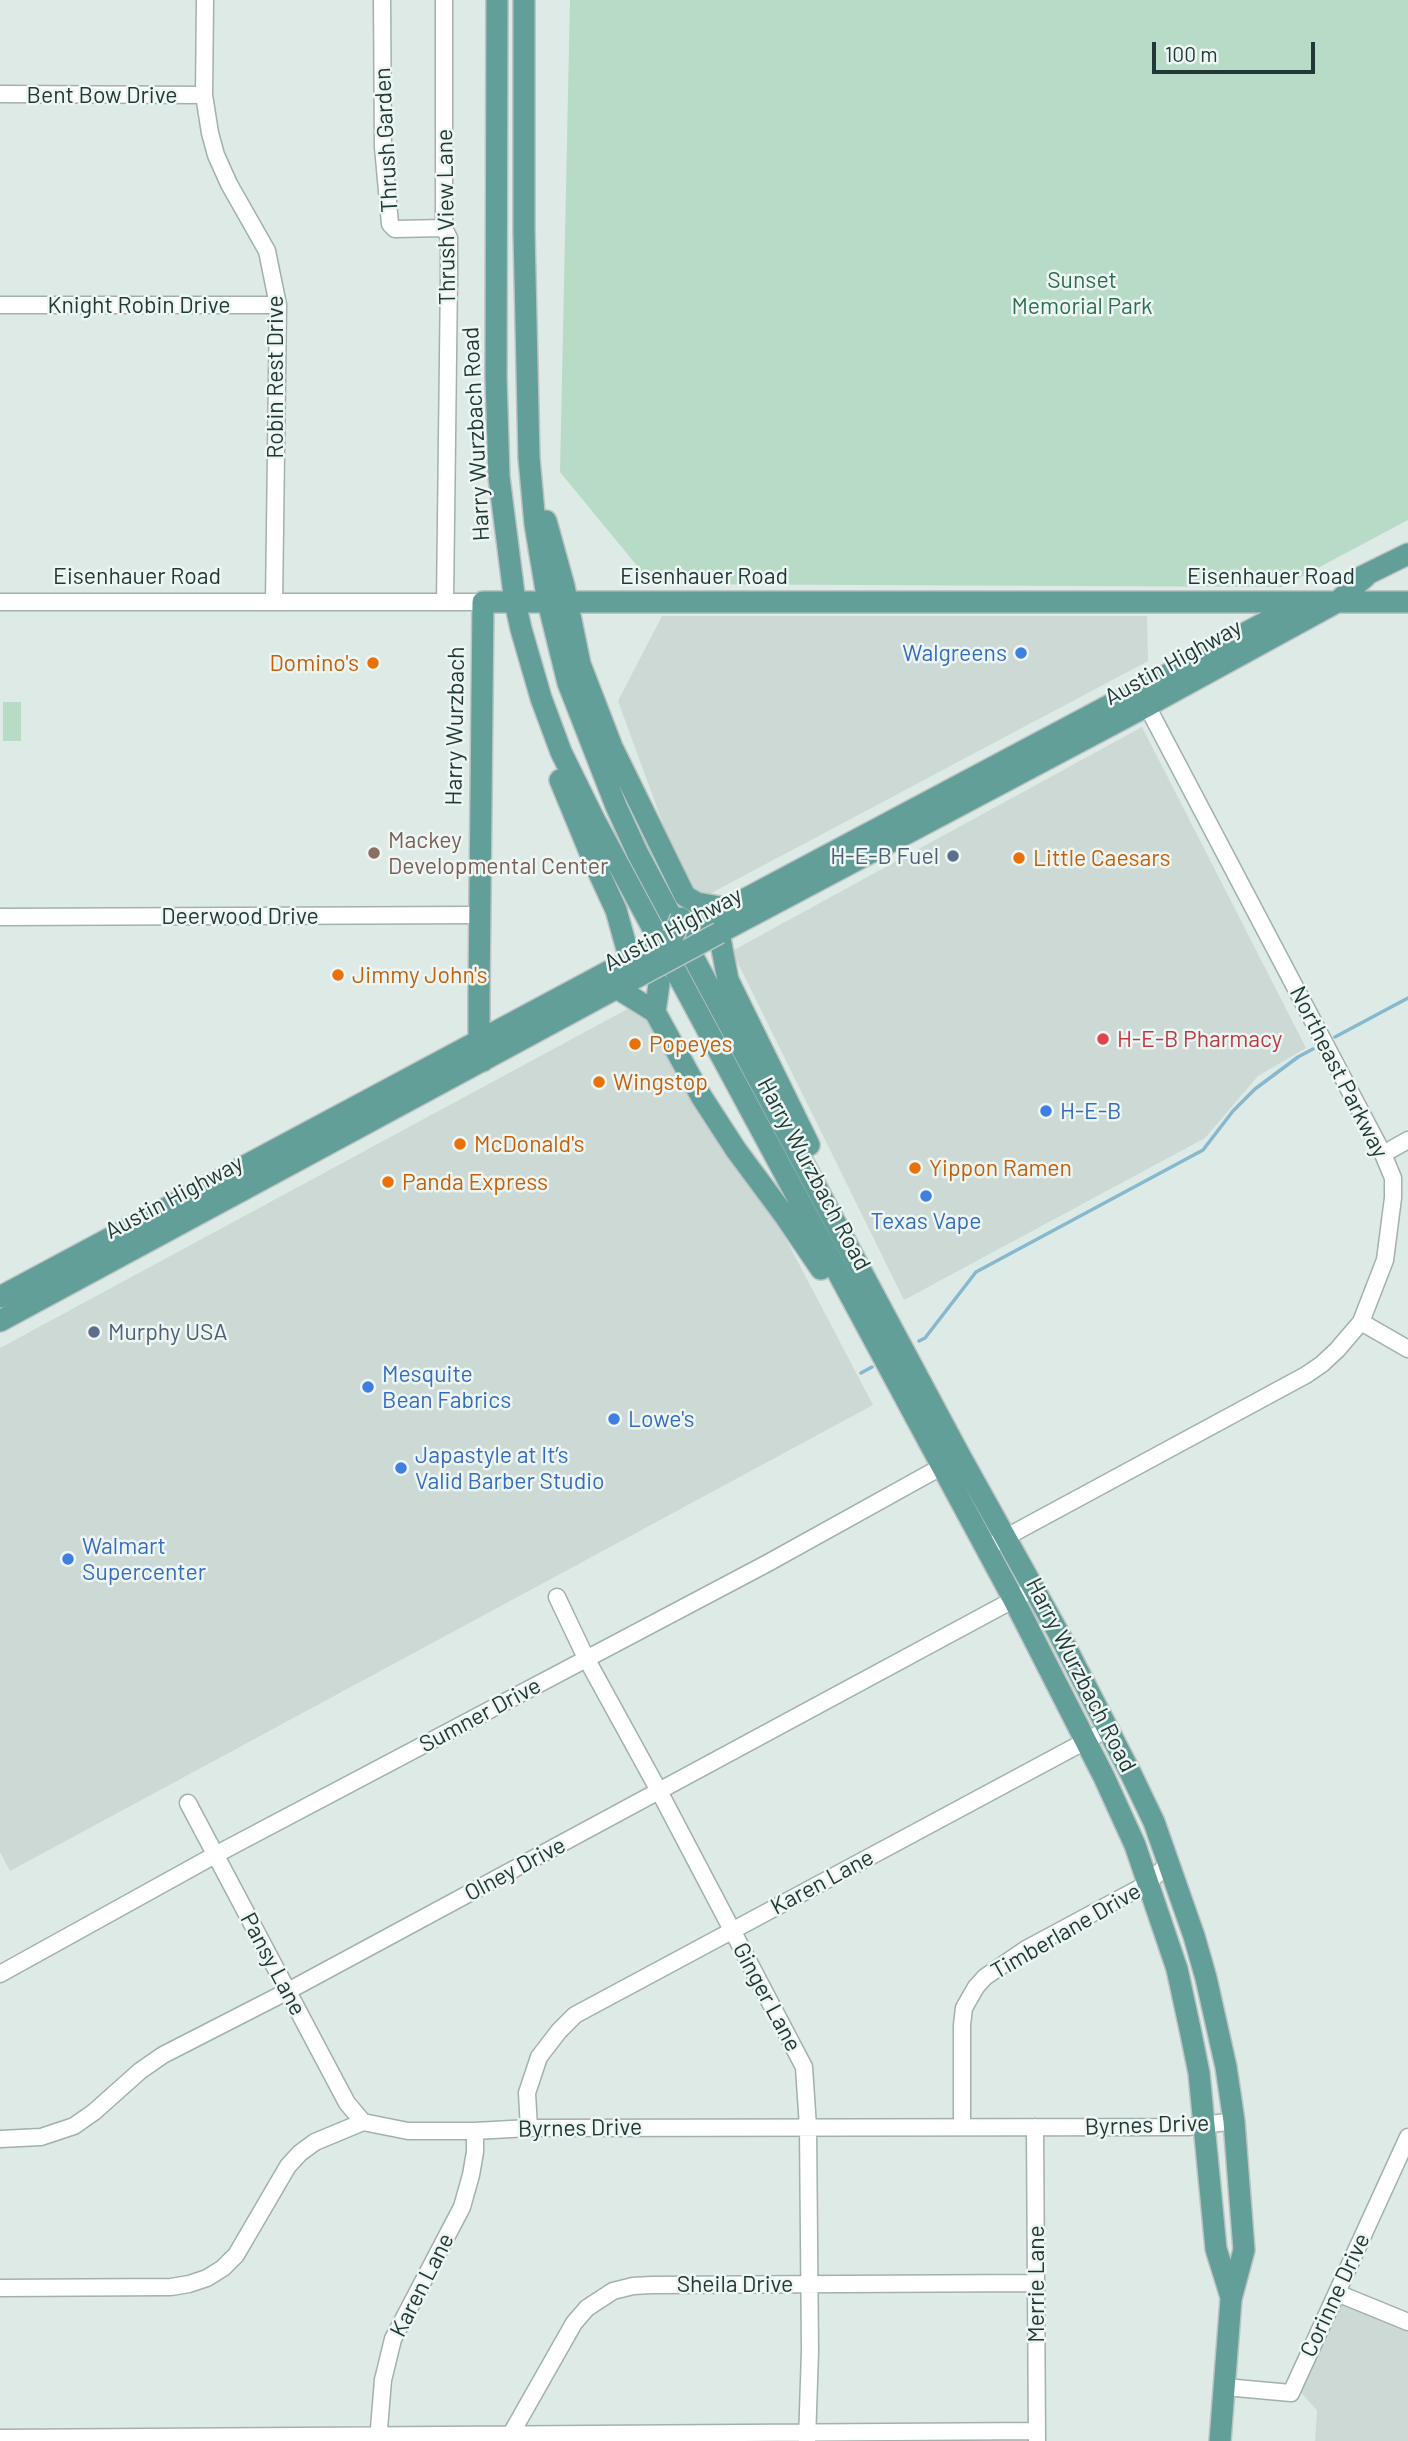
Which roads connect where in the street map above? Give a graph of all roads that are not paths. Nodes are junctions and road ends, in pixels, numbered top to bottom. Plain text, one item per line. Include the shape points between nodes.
1 (205, 0) edge
2 (382, 0) edge
3 (444, 0) edge
4 (497, 0) edge
5 (524, 0) edge
6 (0, 94) edge
7 (204, 95) junction
8 (444, 228) junction
9 (0, 305) edge
10 (278, 305) junction
11 (1408, 554) edge
12 (1366, 576) junction
13 (0, 602) edge
14 (274, 602) junction
15 (445, 602) junction
16 (483, 602) junction
17 (515, 602) junction
18 (557, 602) junction
19 (1337, 602) junction
20 (1408, 602) edge
21 (1301, 603) junction
22 (541, 698) junction
23 (1147, 706) junction
24 (821, 865) junction
25 (685, 896) junction
26 (726, 908) junction
27 (616, 910) junction
28 (480, 915) junction
29 (0, 917) edge
30 (719, 933) junction
31 (665, 951) junction
32 (728, 980) junction
33 (617, 988) junction
34 (587, 994) junction
35 (655, 1012) junction
36 (479, 1039) junction
37 (483, 1061) junction
38 (1408, 1140) edge
39 (1383, 1154) junction
40 (797, 1217) junction
41 (843, 1237) junction
42 (874, 1295) junction
43 (0, 1297) edge
44 (0, 1321) edge
45 (1361, 1322) junction
46 (1408, 1349) edge
47 (951, 1462) junction
48 (996, 1543) junction
49 (1033, 1588) junction
50 (556, 1597) dead end
51 (1014, 1600) junction
52 (586, 1658) junction
53 (1108, 1729) junction
54 (1086, 1742) junction
55 (659, 1791) junction
56 (188, 1803) dead end
57 (215, 1854) junction
58 (1169, 1863) junction
59 (1147, 1884) junction
60 (732, 1930) junction
61 (0, 1974) edge
62 (288, 1991) junction
63 (1234, 2121) junction
64 (363, 2122) junction
65 (1205, 2125) junction
66 (808, 2127) junction
67 (962, 2127) junction
68 (1035, 2127) junction
69 (528, 2128) junction
70 (475, 2131) junction
71 (1408, 2137) edge
72 (0, 2139) edge
73 (1403, 2159) edge
74 (1036, 2283) junction
75 (808, 2284) junction
76 (0, 2288) edge
77 (1337, 2292) junction
78 (1231, 2299) junction
79 (1408, 2322) edge
80 (1225, 2387) junction
81 (510, 2434) junction
82 (1037, 2436) edge
83 (807, 2437) edge
84 (0, 2438) edge
85 (378, 2439) edge
86 (1220, 2441) edge

1 - 7 street, Robin Rest Drive
2 - 8 street, Thrush Garden via 383,147 390,224 395,229
3 - 8 street, Thrush View Lane
4 - 17 main road, Harry Wurzbach Road via 496,377 499,477
5 - 18 main road, Harry Wurzbach Road via 526,400 535,524
6 - 7 street, Bent Bow Drive
7 - 10 street, Robin Rest Drive via 216,155 267,251
8 - 15 street, Thrush View Lane via 449,238
9 - 10 street, Knight Robin Drive
10 - 14 street, Robin Rest Drive
11 - 12 main road, Austin Highway
12 - 19 main road, Austin Highway
12 - 21 main road, Austin Highway
13 - 14 street, Eisenhauer Road
14 - 15 street, Eisenhauer Road
15 - 16 street, Eisenhauer Road
16 - 17 main road, Eisenhauer Road
16 - 28 main road, Harry Wurzbach
17 - 18 main road, Eisenhauer Road
17 - 22 main road, Harry Wurzbach Road
18 - 21 main road, Eisenhauer Road
18 - 25 main road via 601,720
18 - 41 main road, Harry Wurzbach Road via 568,683 639,854
19 - 20 main road, Eisenhauer Road
19 - 21 main road, Eisenhauer Road
19 - 23 main road, Austin Highway
21 - 24 main road, Austin Highway
22 - 27 main road via 543,737
22 - 40 main road, Harry Wurzbach Road via 594,820
23 - 24 main road, Austin Highway
23 - 39 street, Northeast Parkway
24 - 26 main road, Austin Highway
24 - 30 main road, Austin Highway via 828,870
25 - 26 main road
25 - 31 main road, bridge via 681,918
26 - 31 main road, Austin Highway
27 - 31 main road
27 - 31 main road
28 - 29 street, Deerwood Drive
28 - 36 main road, Harry Wurzbach
30 - 31 main road, Austin Highway, bridge
30 - 32 main road
31 - 32 main road via 700,960
31 - 33 main road, Austin Highway
31 - 34 main road, Austin Highway
31 - 35 main road
32 - 41 main road via 830,1186
33 - 34 main road, Austin Highway
33 - 35 main road
34 - 36 main road, Austin Highway
34 - 37 main road, Austin Highway
35 - 40 main road via 736,1150
36 - 37 main road, Harry Wurzbach
36 - 43 main road, Austin Highway
37 - 44 main road, Austin Highway
38 - 39 street
39 - 45 street, Northeast Parkway via 1392,1178 1392,1219 1385,1260
40 - 42 main road via 831,1240 860,1293
40 - 47 main road, Harry Wurzbach Road
41 - 42 main road, Harry Wurzbach Road
42 - 47 main road, Harry Wurzbach Road
45 - 46 street
45 - 48 street, Northeast Parkway via 1337,1350 1306,1375
47 - 48 main road, Harry Wurzbach Road
47 - 52 street, Sumner Drive
48 - 49 main road, Harry Wurzbach Road
48 - 51 main road, Harry Wurzbach Road
49 - 51 street, Olney Drive
49 - 53 main road, Harry Wurzbach Road
50 - 52 street, Ginger Lane
51 - 54 main road, Harry Wurzbach Road
51 - 55 street, Olney Drive
52 - 55 street, Ginger Lane
52 - 57 street, Sumner Drive
53 - 54 street, Karen Lane
53 - 58 main road, Harry Wurzbach Road
54 - 59 main road, Harry Wurzbach Road via 1135,1845
54 - 60 street, Karen Lane
55 - 60 street, Ginger Lane
55 - 62 street, Olney Drive
56 - 57 street, Pansy Lane
57 - 61 street, Sumner Drive
57 - 62 street, Pansy Lane
58 - 59 street, Timberlane Drive
58 - 63 main road, Harry Wurzbach Road via 1208,1985
59 - 65 main road, Harry Wurzbach Road via 1177,1969
59 - 67 street, Timberlane Drive via 1026,1950 976,1987 964,2008 962,2025
60 - 66 street, Ginger Lane via 804,2067
60 - 69 street, Karen Lane via 585,2009 559,2031 539,2057 527,2093
62 - 64 street, Pansy Lane via 347,2103
62 - 72 street, Olney Drive via 163,2055 74,2126 41,2137
63 - 65 street, Byrnes Drive
63 - 78 main road, Harry Wurzbach Road via 1244,2250
64 - 70 street, Byrnes Drive via 408,2131
64 - 76 street via 300,2152 236,2255 207,2278 171,2287
65 - 68 street, Byrnes Drive
65 - 78 main road, Harry Wurzbach Road via 1216,2249
66 - 67 street, Byrnes Drive
66 - 69 street, Byrnes Drive
66 - 75 street, Ginger Lane
67 - 68 street, Byrnes Drive
68 - 74 street, Merrie Lane
69 - 70 street, Byrnes Drive
70 - 85 street, Karen Lane via 475,2152 462,2207 393,2339 383,2379
71 - 73 street, Corinne Drive
73 - 77 street, Corinne Drive
74 - 75 street, Sheila Drive
74 - 82 street, Merrie Lane
75 - 81 street, Sheila Drive via 652,2285 613,2291 574,2323
75 - 83 street, Ginger Lane
77 - 79 street
77 - 80 street, Corinne Drive via 1290,2393
78 - 80 main road, Harry Wurzbach Road
80 - 86 main road, Harry Wurzbach Road
81 - 83 street
81 - 85 street
82 - 83 street
84 - 85 street

